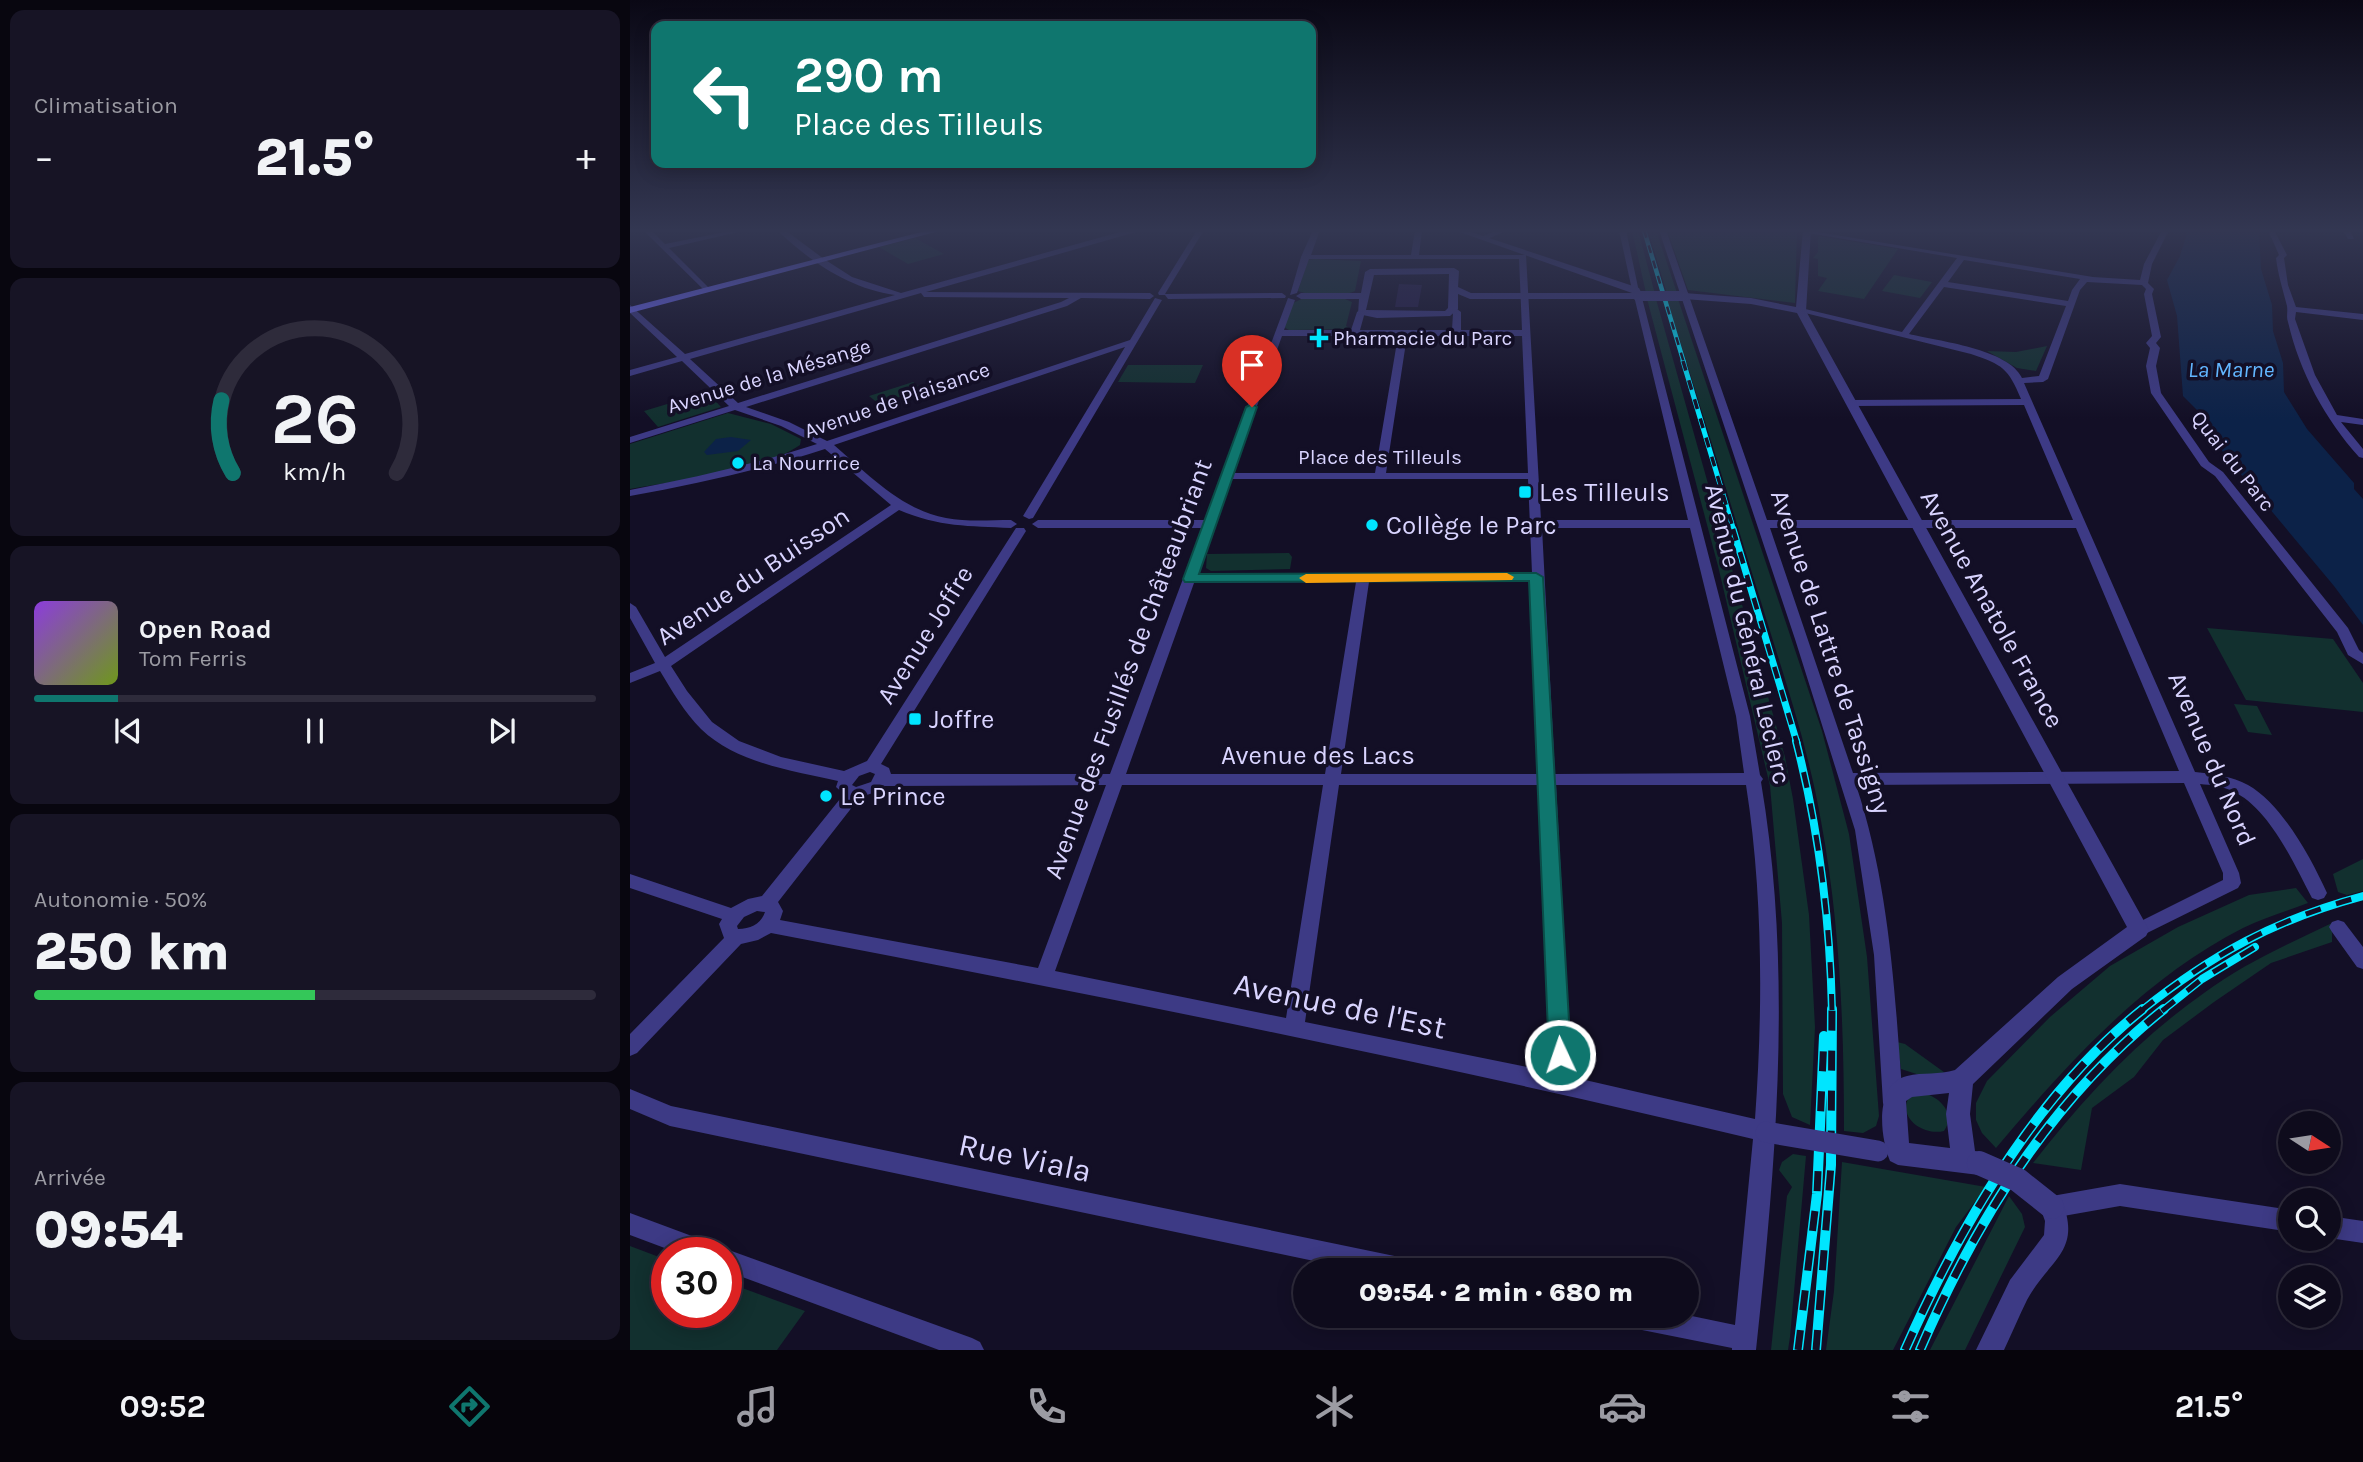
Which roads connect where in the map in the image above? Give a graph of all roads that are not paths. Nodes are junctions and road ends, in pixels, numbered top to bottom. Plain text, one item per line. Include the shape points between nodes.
1 (694, 293) edge
2 (900, 293) edge
3 (911, 293) edge
4 (1161, 293) edge
5 (1293, 293) edge
6 (1365, 293) edge
7 (1452, 293) edge
8 (1463, 293) edge
9 (1525, 293) edge
10 (1637, 293) junction
11 (1683, 293) edge
12 (1802, 293) edge
13 (1936, 293) edge
14 (2001, 293) edge
15 (2077, 293) edge
16 (2148, 293) edge
17 (2287, 293) edge
18 (908, 294) junction
19 (1078, 296) junction
20 (1159, 296) junction
21 (1292, 296) junction
22 (1364, 296) junction
23 (1470, 296) junction
24 (1525, 296) junction
25 (1684, 296) junction
26 (2071, 304) junction
27 (1454, 308) junction
28 (630, 309) edge
29 (2292, 309) junction
30 (1801, 311) junction
31 (1361, 312) junction
32 (2363, 317) edge
33 (1279, 333) junction
34 (1355, 333) junction
35 (1403, 333) junction
36 (1456, 333) junction
37 (1527, 333) junction
38 (1904, 335) junction
39 (1132, 342) junction
40 (683, 358) junction
41 (630, 373) edge
42 (2016, 377) junction
43 (2026, 402) junction
44 (1851, 403) junction
45 (736, 407) junction
46 (2334, 418) junction
47 (2363, 422) edge
48 (630, 440) edge
49 (827, 445) junction
50 (2363, 455) edge
51 (1227, 476) junction
52 (1380, 476) junction
53 (1533, 476) junction
54 (630, 493) edge
55 (898, 505) junction
56 (1034, 520) junction
57 (1211, 524) junction
58 (1534, 524) junction
59 (1695, 524) junction
60 (1762, 524) junction
61 (1917, 524) junction
62 (2079, 524) junction
63 (1015, 528) junction
64 (1536, 577) junction
65 (1363, 578) junction
66 (1190, 579) junction
67 (630, 607) edge
68 (2363, 660) edge
69 (665, 664) junction
70 (630, 678) edge
71 (872, 766) junction
72 (2188, 777) junction
73 (2057, 778) junction
74 (1331, 779) junction
75 (1546, 779) junction
76 (1755, 779) junction
77 (1849, 779) junction
78 (882, 780) junction
79 (1115, 780) junction
80 (850, 785) junction
81 (630, 881) edge
82 (2318, 893) dead end
83 (766, 904) junction
84 (733, 916) junction
85 (768, 925) junction
86 (2339, 927) dead end
87 (2139, 930) junction
88 (736, 937) junction
89 (2363, 961) edge
90 (1044, 977) junction
91 (1294, 1029) junction
92 (630, 1047) edge
93 (1962, 1079) junction
94 (1562, 1084) junction
95 (1930, 1086) junction
96 (630, 1099) edge
97 (1893, 1103) junction
98 (1958, 1114) junction
99 (1766, 1132) junction
100 (1888, 1152) junction
101 (1971, 1162) junction
102 (2052, 1207) junction
103 (2278, 1219) edge
104 (630, 1224) edge
105 (2341, 1229) edge
106 (2363, 1232) edge
107 (665, 1237) edge
108 (1351, 1258) edge
109 (742, 1266) edge
110 (1679, 1328) edge
111 (1745, 1345) edge
112 (972, 1350) edge
113 (1990, 1350) edge

1 - 28 main road
2 - 18 street
3 - 18 street
4 - 20 street
5 - 21 street, Avenue des Fusillés de Châteaubriant
6 - 22 street
7 - 27 street
8 - 23 street
9 - 24 street
10 - 24 street
10 - 25 street, bridge
10 - 59 street, Avenue du Général Leclerc
11 - 25 street, Avenue de Lattre de Tassigny
12 - 30 street
13 - 38 street
14 - 26 street
15 - 26 street
16 - 68 street, Quai du Parc via 2157,330 2151,343 2156,393 2205,464 2219,474
17 - 29 street
18 - 19 street
18 - 40 street
19 - 20 street
19 - 45 street, Avenue de la Mésange
20 - 21 street
20 - 39 street
21 - 22 street
21 - 33 street, Avenue des Fusillés de Châteaubriant
22 - 31 street
23 - 24 street
23 - 27 street
24 - 37 street
25 - 30 street via 1751,301
25 - 60 street, Avenue de Lattre de Tassigny
26 - 42 street via 2043,379
27 - 31 street via 1438,315
27 - 36 street
28 - 40 street
29 - 32 street
29 - 46 street via 2291,318 2322,405
30 - 38 street
30 - 44 street, Avenue Anatole France
31 - 34 street
33 - 34 street
33 - 51 street, Avenue des Fusillés de Châteaubriant
34 - 35 street
35 - 36 street
35 - 52 street
36 - 37 street
37 - 53 street
38 - 42 street via 1986,355
39 - 49 street, Avenue de Plaisance
39 - 56 street
40 - 41 street
40 - 45 street
42 - 43 street, Avenue du Nord
43 - 44 street
43 - 62 street, Avenue du Nord
44 - 61 street, Avenue Anatole France
45 - 48 street, Avenue de la Mésange
45 - 49 street
46 - 47 street
46 - 50 street
49 - 54 street, Avenue de Plaisance via 735,472
49 - 55 street
51 - 52 street, Place des Tilleuls
51 - 57 street, Avenue des Fusillés de Châteaubriant
52 - 53 street, Place des Tilleuls
53 - 58 street
55 - 63 street via 948,522
55 - 69 street, Avenue du Buisson
56 - 57 street
56 - 63 street
57 - 66 street, Avenue des Fusillés de Châteaubriant
58 - 59 street
58 - 64 street
59 - 76 street, Avenue du Général Leclerc
60 - 61 street
60 - 77 street, Avenue de Lattre de Tassigny
61 - 62 street
61 - 73 street, Avenue Anatole France
62 - 72 street, Avenue du Nord
63 - 71 street, Avenue Joffre
64 - 65 street
64 - 75 street
65 - 66 street
65 - 74 street
66 - 79 street, Avenue des Fusillés de Châteaubriant
67 - 69 street
69 - 70 street, Avenue du Buisson
69 - 80 street via 695,714 717,735 748,751
71 - 78 street via 884,772
71 - 80 street via 858,769
72 - 73 street
72 - 82 street via 2221,781 2255,796
72 - 87 street, Avenue du Nord via 2232,883
73 - 77 street
73 - 87 street, Avenue Anatole France
74 - 75 street, Avenue des Lacs
74 - 79 street, Avenue des Lacs
74 - 91 street
75 - 76 street, Avenue des Lacs
75 - 94 street
76 - 99 street, Avenue du Général Leclerc via 1768,945
77 - 97 street, Avenue de Lattre de Tassigny via 1863,830 1883,956
78 - 79 street, Avenue des Lacs
78 - 80 street via 869,790
79 - 90 street, Avenue des Fusillés de Châteaubriant
80 - 83 street via 809,852
81 - 84 street
83 - 84 street via 746,907
83 - 85 street via 774,911
84 - 88 street via 728,931
85 - 88 street via 756,934
85 - 90 street, Avenue de l'Est
86 - 89 street
87 - 93 street, Avenue du Nord via 2065,983
88 - 92 street
90 - 91 street, Avenue de l'Est
91 - 94 street, Avenue de l'Est
93 - 95 street
93 - 98 street
94 - 99 street, Avenue de l'Est
95 - 97 street via 1908,1086
95 - 98 street via 1947,1098
96 - 108 street, Rue Viala via 684,1119
97 - 100 street
98 - 101 street
99 - 100 street, Avenue de l'Est, bridge
99 - 111 street, Avenue du Général Leclerc
100 - 101 street
101 - 102 street, bridge via 2020,1180
102 - 103 street via 2120,1195
102 - 113 street via 2057,1221 2053,1244 2019,1289
104 - 107 street
105 - 106 street
109 - 112 street
110 - 111 street

